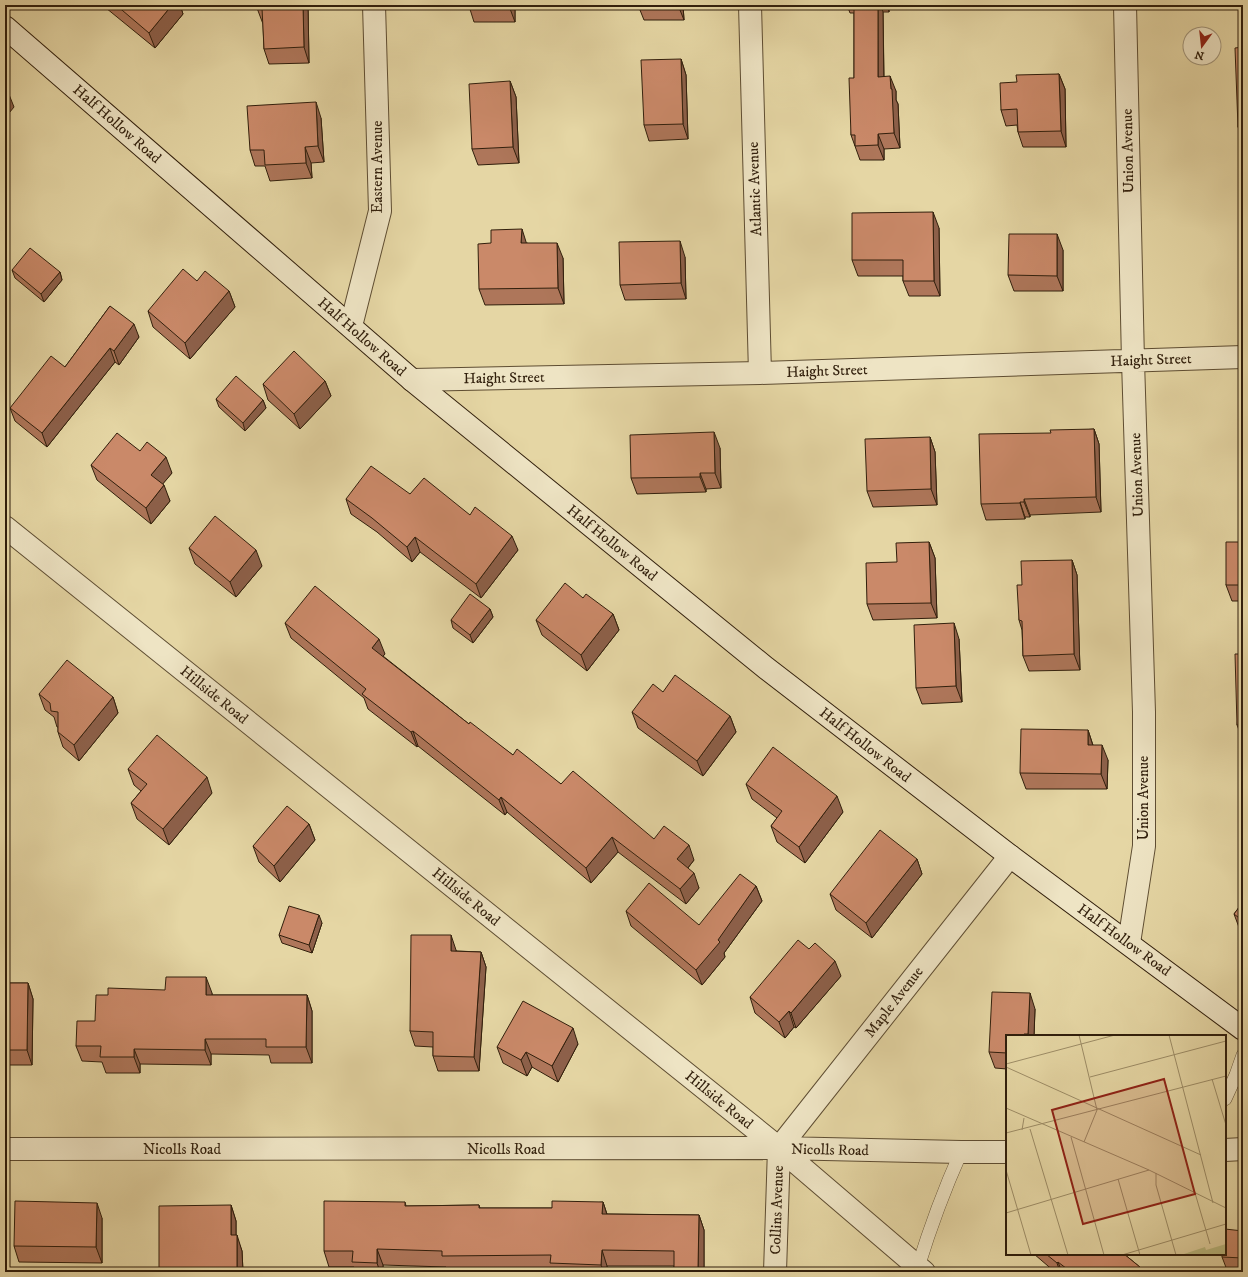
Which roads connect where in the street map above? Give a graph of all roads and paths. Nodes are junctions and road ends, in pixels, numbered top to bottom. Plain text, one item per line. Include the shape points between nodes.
1 (374, 5) edge
2 (750, 5) edge
3 (1125, 5) edge
4 (5, 27) edge
5 (351, 326) junction
6 (1243, 357) edge
7 (1133, 361) junction
8 (760, 373) junction
9 (412, 380) junction
10 (5, 527) edge
11 (1010, 856) junction
12 (1129, 943) junction
13 (1243, 1028) edge
14 (1243, 1055) edge
15 (1226, 1097) edge
16 (778, 1148) junction
17 (5, 1149) edge
18 (1243, 1149) edge
19 (1226, 1150) edge
20 (961, 1152) junction
21 (1006, 1152) edge
22 (921, 1269) edge
23 (775, 1272) edge

1 - 5 street, Eastern Avenue via 380,211
2 - 8 street, Atlantic Avenue
3 - 7 street, Union Avenue
4 - 5 street, Half Hollow Road
5 - 9 street, Half Hollow Road
6 - 7 street, Haight Street
7 - 8 street, Haight Street
7 - 12 street, Union Avenue via 1144,712 1144,846
8 - 9 street, Haight Street
9 - 11 street, Half Hollow Road via 766,668
10 - 16 street, Hillside Road
11 - 12 street, Half Hollow Road
11 - 16 street, Maple Avenue
12 - 13 street, Half Hollow Road
14 - 15 lane
16 - 17 street, Nicolls Road
16 - 20 street, Nicolls Road
16 - 22 street, Hillside Road
16 - 23 street, Collins Avenue
18 - 19 street
20 - 21 street, Nicolls Road
20 - 22 lane via 938,1207

